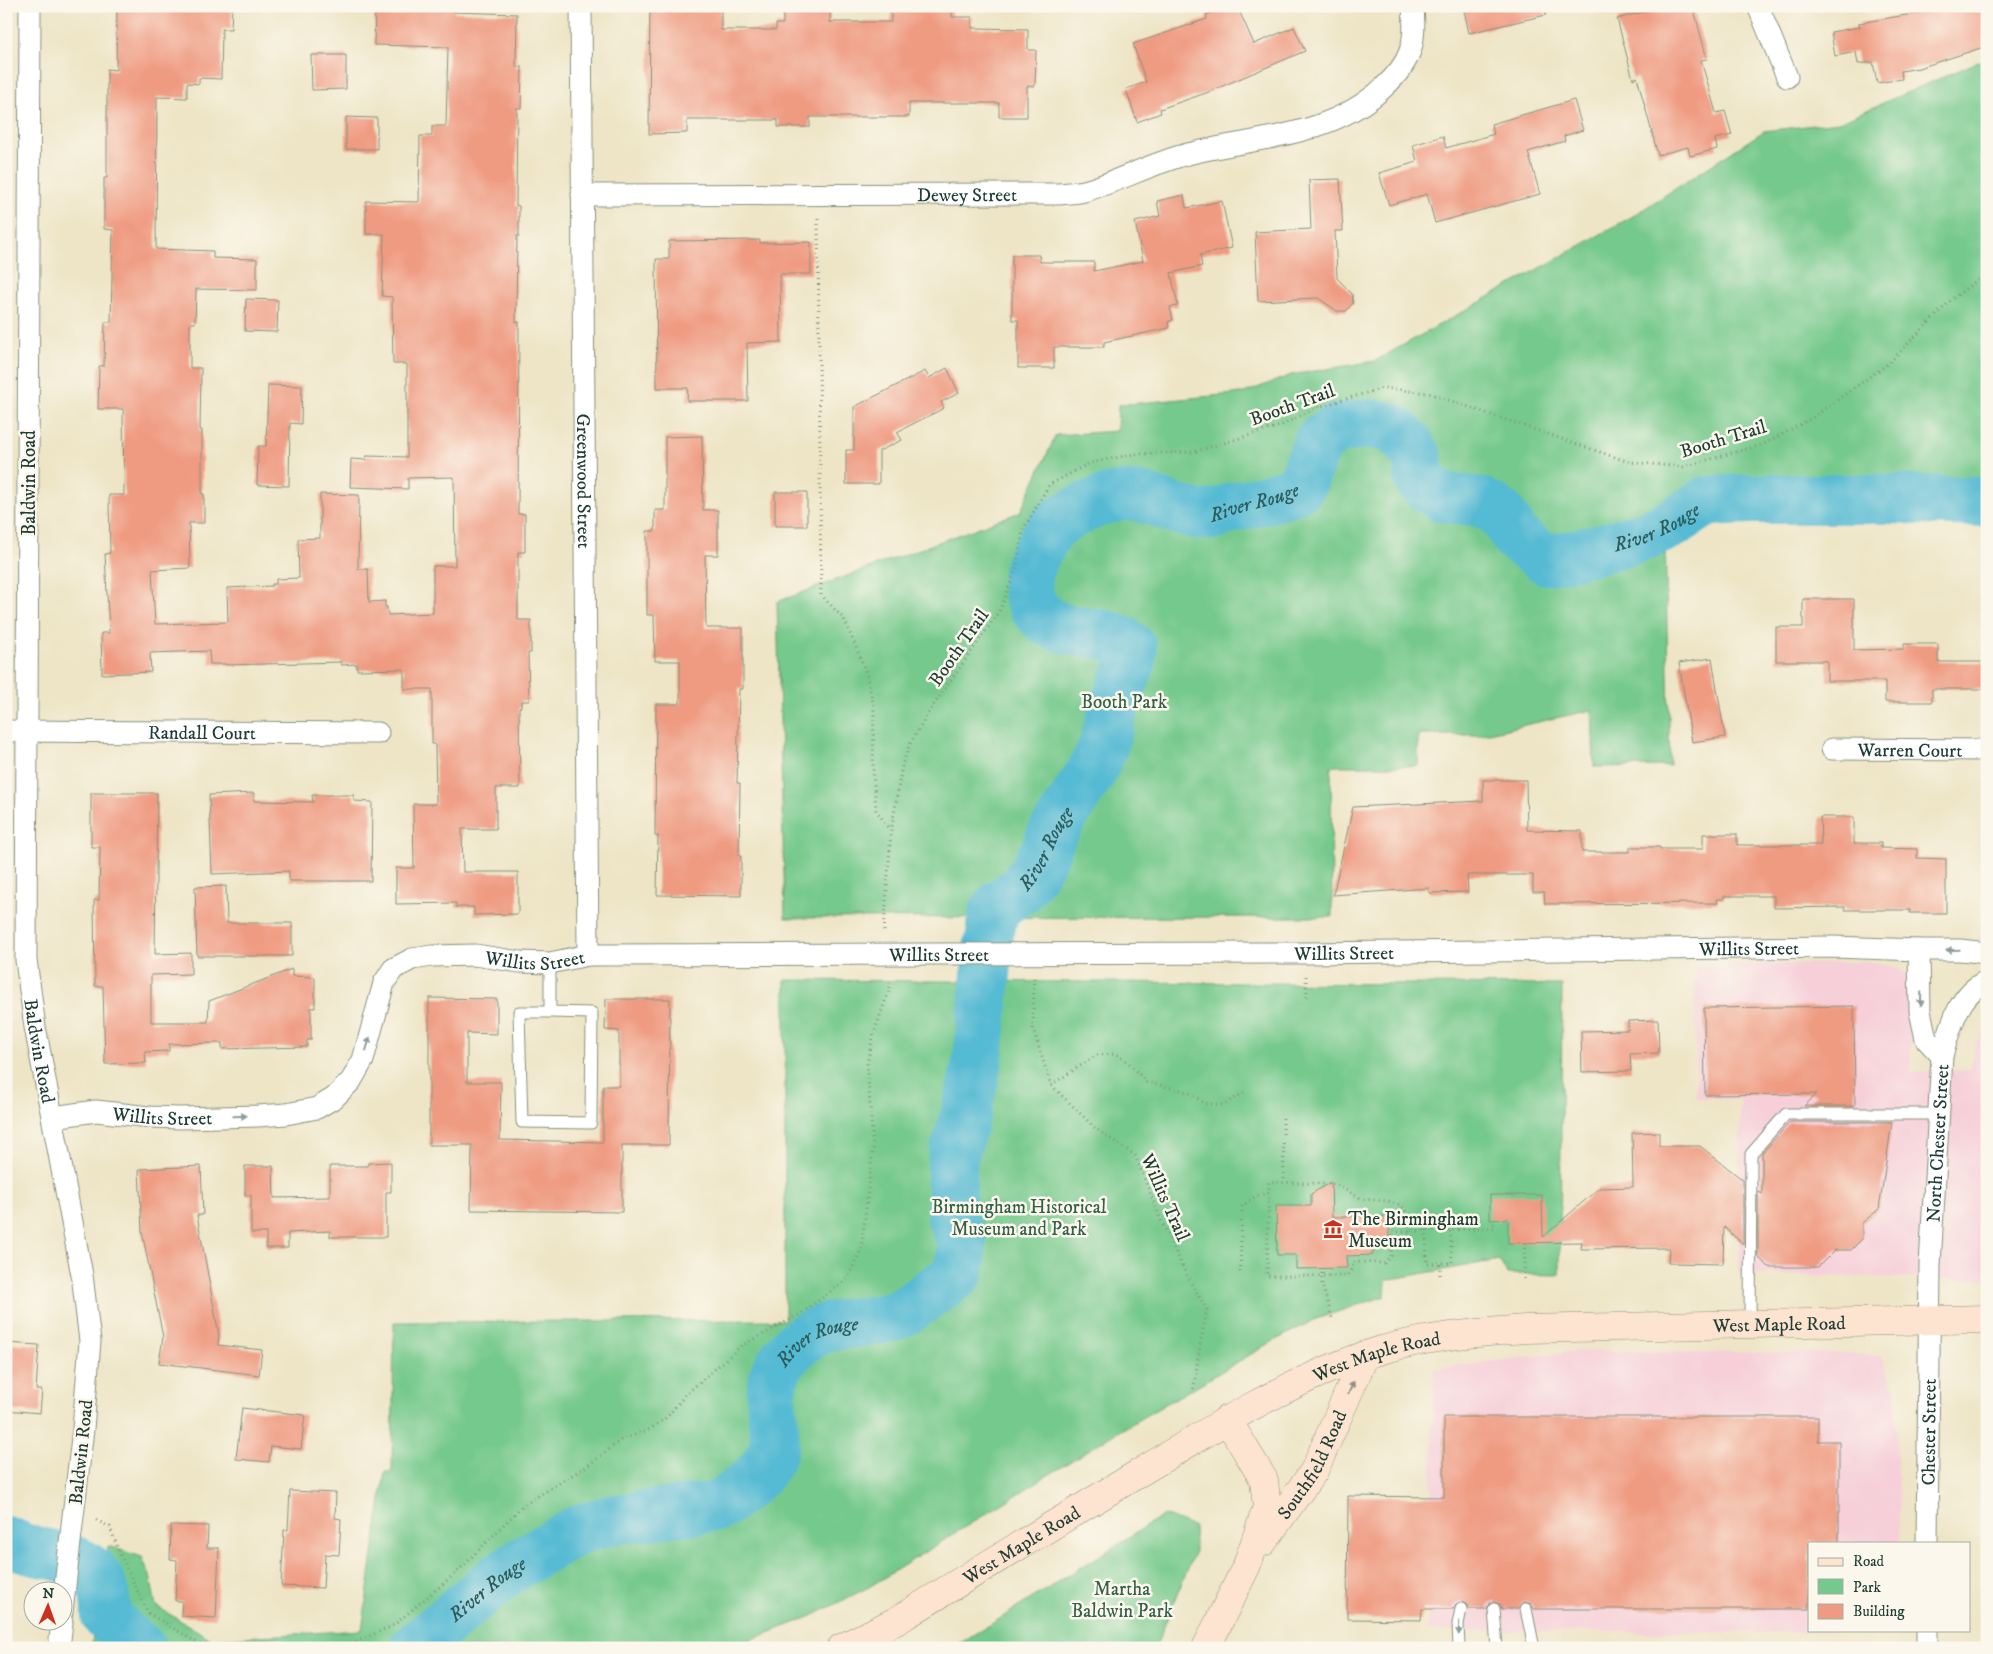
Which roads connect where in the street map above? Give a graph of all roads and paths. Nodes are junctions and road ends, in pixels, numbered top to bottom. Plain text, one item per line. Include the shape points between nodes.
1 (30, 6) edge
2 (581, 6) edge
3 (1414, 6) edge
4 (1758, 6) edge
5 (1787, 76) dead end
6 (582, 195) junction
7 (818, 218) dead end
8 (1987, 273) edge
9 (6, 731) edge
10 (27, 731) junction
11 (378, 733) dead end
12 (1832, 748) dead end
13 (1987, 750) edge
14 (891, 832) junction
15 (1919, 950) junction
16 (1987, 953) edge
17 (885, 954) junction
18 (588, 955) junction
19 (1032, 955) junction
20 (550, 963) junction
21 (1987, 980) edge
22 (550, 1012) junction
23 (1942, 1056) junction
24 (1051, 1085) junction
25 (1247, 1092) dead end
26 (1940, 1114) junction
27 (52, 1117) junction
28 (1283, 1118) dead end
29 (1284, 1181) junction
30 (1268, 1193) junction
31 (1494, 1220) dead end
32 (1450, 1229) junction
33 (1426, 1230) junction
34 (1409, 1231) junction
35 (1525, 1243) dead end
36 (1440, 1263) junction
37 (1322, 1268) dead end
38 (1240, 1272) dead end
39 (1440, 1275) dead end
40 (1322, 1276) junction
41 (1524, 1279) dead end
42 (1332, 1318) dead end
43 (1987, 1319) edge
44 (1928, 1321) junction
45 (1750, 1324) junction
46 (1365, 1356) junction
47 (1193, 1392) dead end
48 (1227, 1419) junction
49 (82, 1512) junction
50 (1927, 1542) edge
51 (1247, 1565) junction
52 (68, 1582) edge
53 (1462, 1609) dead end
54 (1494, 1609) dead end
55 (1526, 1609) dead end
56 (60, 1632) edge
57 (1927, 1632) edge
58 (1208, 1647) edge
59 (59, 1648) edge
60 (227, 1648) edge
61 (327, 1648) edge
62 (841, 1648) edge
63 (1459, 1648) edge
64 (1497, 1648) edge
65 (1534, 1648) edge
66 (1927, 1648) edge

1 - 10 street, Baldwin Road
2 - 6 street, Greenwood Street
3 - 6 street, Dewey Street via 1410,52 1394,78 1360,106 1312,128 1190,154 1082,191 1058,194
4 - 5 street
6 - 18 street, Greenwood Street
7 - 14 path via 821,595 844,619 865,669 874,706 876,810
8 - 14 path, Booth Trail via 1952,299 1889,363 1812,418 1764,444 1683,468 1629,462 1428,393 1383,388 1318,407 1280,426 1194,452 1134,454 1090,463 1049,485 1024,530 1016,569 999,612 910,744 902,765
9 - 10 street, Randall Court
10 - 11 street, Randall Court
10 - 27 street, Baldwin Road via 26,960 28,988
12 - 13 street, Warren Court
14 - 17 path, Booth Trail
16 -> 15 street, Willits Street
15 - 19 street, Willits Street via 1833,946
15 -> 23 street via 1920,1011 1926,1039
17 - 18 street, Willits Street
17 - 19 street, Willits Street
17 - 61 path, Booth Trail via 891,984 867,1063 873,1148 861,1250 847,1279 799,1315 741,1346 685,1395 667,1417 621,1440 590,1464 522,1506 456,1574 394,1625 345,1646
18 - 20 street, Willits Street
19 - 24 path, Willits Trail via 1033,1030
20 - 22 lane
27 -> 20 street, Willits Street via 96,1111 180,1118 248,1116 318,1108 351,1081 363,1060 381,991 393,969 412,959 432,956 475,955
21 - 23 street, North Chester Street via 1962,1004 1950,1028
22 - 22 lane via 519,1012 522,1122 591,1123 592,1013
23 - 26 street, North Chester Street
24 - 25 path via 1097,1055 1116,1054 1146,1082 1188,1092 1204,1103 1223,1105
24 - 47 path, Willits Trail via 1096,1129 1136,1155 1160,1218 1207,1310
26 - 44 street, North Chester Street
26 - 45 lane via 1786,1114 1752,1154
27 - 49 street, Baldwin Road via 82,1275 90,1341 83,1429
28 - 29 path
29 - 30 path via 1269,1182
29 - 34 path via 1335,1184 1362,1199 1388,1201 1402,1206
30 - 38 path via 1256,1196 1242,1206
30 - 40 path via 1267,1276
31 - 32 path via 1494,1228
32 - 33 path
32 - 36 path via 1452,1263
33 - 34 path
33 - 36 path via 1427,1264
34 - 40 path via 1392,1232 1392,1256 1384,1263 1353,1262 1347,1276
35 - 41 path
36 - 39 path
37 - 40 path
40 - 42 path
43 - 44 main road, West Maple Road
44 - 45 main road, West Maple Road
44 - 50 street, Chester Street
45 - 46 main road, West Maple Road via 1507,1330 1433,1338
46 - 48 main road, West Maple Road
51 -> 46 main road, Southfield Road via 1314,1470
48 - 51 main road, Southfield Road via 1264,1480 1267,1507
48 - 62 main road, West Maple Road via 898,1620
49 - 52 street, Baldwin Road
49 - 60 path via 110,1527 148,1613 201,1645
51 - 58 main road, Southfield Road
53 -> 63 lane via 1458,1624
54 - 64 lane
55 - 65 lane
56 - 59 street, Baldwin Road
57 - 66 street

